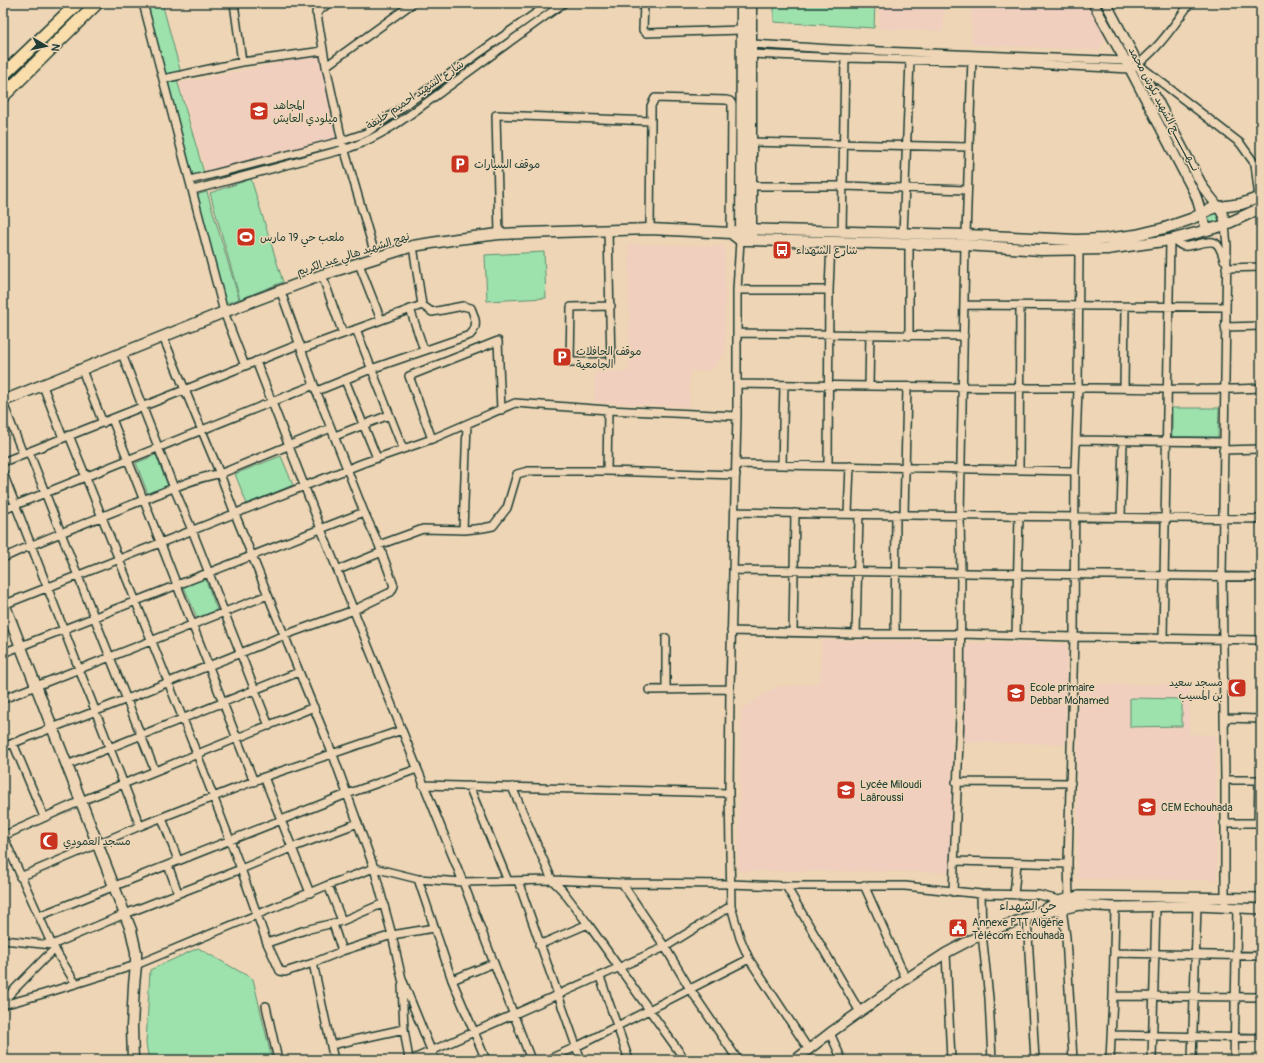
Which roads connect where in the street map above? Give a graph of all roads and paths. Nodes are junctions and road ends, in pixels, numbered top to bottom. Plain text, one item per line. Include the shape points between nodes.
1 (78, 3) edge
2 (97, 3) edge
3 (143, 3) edge
4 (234, 3) edge
5 (315, 3) edge
6 (329, 3) edge
7 (413, 3) edge
8 (550, 3) edge
9 (564, 3) edge
10 (644, 3) edge
11 (742, 3) edge
12 (751, 3) edge
13 (1093, 3) edge
14 (1106, 3) edge
15 (1190, 3) edge
16 (316, 13) junction
17 (742, 30) junction
18 (751, 49) junction
19 (323, 51) junction
20 (845, 58) junction
21 (972, 58) junction
22 (910, 60) junction
23 (1137, 61) junction
24 (242, 62) junction
25 (1128, 65) junction
26 (326, 66) junction
27 (3, 75) edge
28 (163, 79) junction
29 (3, 96) edge
30 (651, 121) junction
31 (342, 141) junction
32 (751, 142) junction
33 (844, 145) junction
34 (906, 146) junction
35 (969, 147) junction
36 (345, 149) junction
37 (1258, 162) edge
38 (190, 180) junction
39 (752, 186) junction
40 (843, 186) junction
41 (904, 188) junction
42 (193, 190) junction
43 (967, 190) junction
44 (1260, 201) edge
45 (1218, 207) junction
46 (1201, 213) junction
47 (1225, 225) junction
48 (650, 229) junction
49 (608, 230) junction
50 (1208, 230) junction
51 (842, 232) junction
52 (731, 233) junction
53 (499, 234) junction
54 (903, 234) junction
55 (746, 235) junction
56 (966, 240) junction
57 (1172, 240) junction
58 (831, 242) junction
59 (909, 244) junction
60 (413, 246) junction
61 (1080, 250) junction
62 (376, 258) junction
63 (359, 264) junction
64 (1261, 267) edge
65 (1226, 268) junction
66 (322, 275) junction
67 (737, 290) junction
68 (829, 290) junction
69 (281, 292) junction
70 (422, 305) junction
71 (965, 305) junction
72 (611, 306) junction
73 (1020, 306) junction
74 (1078, 306) junction
75 (1126, 307) junction
76 (1170, 307) junction
77 (1225, 308) junction
78 (410, 309) junction
79 (224, 312) junction
80 (381, 320) junction
81 (1261, 326) edge
82 (1225, 327) junction
83 (356, 329) junction
84 (737, 333) junction
85 (343, 334) junction
86 (829, 335) junction
87 (870, 335) junction
88 (909, 336) junction
89 (964, 336) junction
90 (163, 337) junction
91 (301, 346) junction
92 (424, 350) junction
93 (122, 354) junction
94 (256, 361) junction
95 (245, 366) junction
96 (372, 369) junction
97 (82, 370) junction
98 (345, 380) junction
99 (736, 384) junction
100 (784, 385) junction
101 (828, 385) junction
102 (43, 386) junction
103 (869, 386) junction
104 (907, 387) junction
105 (963, 387) junction
106 (316, 388) junction
107 (1019, 388) junction
108 (1078, 388) junction
109 (1124, 388) junction
110 (1168, 388) junction
111 (1261, 388) edge
112 (185, 390) junction
113 (1225, 390) junction
114 (3, 402) edge
115 (272, 403) junction
116 (142, 406) junction
117 (500, 410) junction
118 (608, 410) junction
119 (389, 414) junction
120 (737, 416) junction
121 (112, 419) junction
122 (103, 422) junction
123 (466, 424) junction
124 (363, 425) junction
125 (332, 428) junction
126 (202, 430) junction
127 (66, 436) junction
128 (335, 436) junction
129 (432, 439) junction
130 (1076, 440) junction
131 (1123, 441) junction
132 (1166, 442) junction
133 (288, 445) junction
134 (1223, 446) junction
135 (158, 448) junction
136 (1261, 448) edge
137 (403, 449) junction
138 (26, 453) junction
139 (377, 458) junction
140 (127, 460) junction
141 (3, 462) edge
142 (736, 464) junction
143 (782, 465) junction
144 (828, 466) junction
145 (850, 466) junction
146 (906, 467) junction
147 (348, 469) junction
148 (962, 469) junction
149 (1019, 470) junction
150 (606, 471) junction
151 (1075, 471) junction
152 (3, 473) edge
153 (220, 474) junction
154 (736, 475) junction
155 (86, 477) junction
156 (305, 487) junction
157 (174, 488) junction
158 (45, 493) junction
159 (144, 500) junction
160 (16, 505) junction
161 (3, 510) edge
162 (364, 512) junction
163 (735, 512) junction
164 (235, 514) junction
165 (795, 514) junction
166 (848, 514) junction
167 (859, 514) junction
168 (896, 514) junction
169 (904, 515) junction
170 (960, 516) junction
171 (1019, 516) junction
172 (1074, 516) junction
173 (102, 517) junction
174 (1121, 517) junction
175 (1165, 518) junction
176 (1223, 518) junction
177 (1261, 519) edge
178 (321, 529) junction
179 (192, 530) junction
180 (463, 530) junction
181 (62, 533) junction
182 (160, 542) junction
183 (32, 544) junction
184 (379, 545) junction
185 (382, 552) junction
186 (252, 555) junction
187 (3, 558) edge
188 (119, 560) junction
189 (338, 570) junction
190 (733, 570) junction
191 (794, 571) junction
192 (208, 572) junction
193 (858, 572) junction
194 (896, 572) junction
195 (961, 573) junction
196 (1018, 574) junction
197 (1074, 574) junction
198 (78, 575) junction
199 (1164, 576) junction
200 (1222, 577) junction
201 (1261, 578) edge
202 (176, 585) junction
203 (48, 587) junction
204 (268, 595) junction
205 (135, 600) junction
206 (4, 604) edge
207 (354, 610) junction
208 (224, 613) junction
209 (94, 617) junction
210 (192, 624) junction
211 (64, 629) junction
212 (731, 631) junction
213 (793, 632) junction
214 (856, 634) junction
215 (895, 634) junction
216 (961, 634) junction
217 (285, 636) junction
218 (1016, 636) junction
219 (1074, 637) junction
220 (666, 638) dead end
221 (1163, 639) junction
222 (1222, 639) junction
223 (151, 640) junction
224 (1261, 640) edge
225 (21, 646) junction
226 (3, 653) edge
227 (241, 653) junction
228 (110, 657) junction
229 (209, 666) junction
230 (80, 669) junction
231 (299, 672) junction
232 (168, 682) junction
233 (36, 685) junction
234 (730, 689) junction
235 (256, 690) junction
236 (649, 690) dead end
237 (666, 690) junction
238 (3, 699) edge
239 (127, 700) junction
240 (224, 702) junction
241 (314, 707) junction
242 (96, 712) junction
243 (1224, 718) junction
244 (182, 719) junction
245 (1261, 719) edge
246 (269, 726) junction
247 (52, 728) junction
248 (402, 730) junction
249 (141, 735) junction
250 (237, 738) junction
251 (13, 743) junction
252 (3, 747) edge
253 (109, 747) junction
254 (197, 754) junction
255 (333, 754) junction
256 (67, 764) junction
257 (417, 769) junction
258 (155, 771) junction
259 (264, 777) junction
260 (1225, 780) junction
261 (1260, 780) edge
262 (254, 782) junction
263 (956, 782) junction
264 (1071, 783) junction
265 (124, 784) junction
266 (424, 785) junction
267 (469, 786) junction
268 (512, 787) junction
269 (729, 793) junction
270 (347, 794) junction
271 (214, 798) junction
272 (81, 802) junction
273 (44, 817) junction
274 (162, 818) junction
275 (281, 819) junction
276 (358, 823) junction
277 (1224, 823) junction
278 (1259, 823) edge
279 (140, 826) junction
280 (3, 836) edge
281 (229, 840) junction
282 (98, 843) junction
283 (291, 848) junction
284 (3, 853) edge
285 (11, 853) junction
286 (178, 860) junction
287 (954, 861) junction
288 (1017, 863) junction
289 (1068, 864) junction
290 (168, 865) junction
291 (374, 868) junction
292 (241, 870) junction
293 (20, 877) junction
294 (418, 879) junction
295 (552, 880) junction
296 (508, 881) junction
297 (518, 881) junction
298 (463, 882) junction
299 (622, 883) junction
300 (730, 884) junction
301 (328, 885) junction
302 (864, 885) junction
303 (114, 886) junction
304 (786, 886) junction
305 (953, 892) junction
306 (178, 893) junction
307 (310, 893) junction
308 (980, 894) junction
309 (1014, 895) junction
310 (1224, 897) junction
311 (1261, 898) edge
312 (1065, 902) junction
313 (384, 903) junction
314 (731, 906) junction
315 (1156, 906) junction
316 (1197, 906) junction
317 (1115, 907) junction
318 (1224, 908) junction
319 (1237, 908) junction
320 (1261, 908) edge
321 (125, 914) junction
322 (39, 916) junction
323 (257, 916) junction
324 (1030, 916) junction
325 (342, 921) junction
326 (333, 924) junction
327 (588, 924) junction
328 (434, 928) junction
329 (982, 934) junction
330 (392, 935) junction
331 (3, 940) edge
332 (267, 943) junction
333 (539, 945) junction
334 (53, 947) junction
335 (665, 947) junction
336 (342, 951) junction
337 (946, 953) junction
338 (1114, 953) junction
339 (1155, 954) junction
340 (1195, 955) junction
341 (1236, 956) junction
342 (1261, 956) edge
343 (749, 959) junction
344 (313, 962) junction
345 (494, 963) junction
346 (136, 965) junction
347 (619, 968) junction
348 (600, 977) junction
349 (402, 979) junction
350 (906, 979) junction
351 (452, 980) junction
352 (76, 984) junction
353 (690, 989) junction
354 (558, 995) junction
355 (1113, 996) junction
356 (1154, 996) junction
357 (1195, 996) junction
358 (1236, 997) junction
359 (1261, 997) edge
360 (3, 1001) edge
361 (3, 1005) edge
362 (266, 1006) dead end
363 (648, 1010) junction
364 (860, 1012) junction
365 (514, 1015) junction
366 (617, 1026) junction
367 (404, 1029) junction
368 (475, 1032) junction
369 (830, 1033) junction
370 (1112, 1036) junction
371 (1152, 1037) junction
372 (1193, 1037) junction
373 (1235, 1038) junction
374 (1261, 1038) edge
375 (331, 1045) junction
376 (576, 1047) junction
377 (431, 1051) junction
378 (803, 1056) edge
379 (133, 1060) edge
380 (278, 1060) edge
381 (334, 1060) edge
382 (410, 1060) edge
383 (435, 1060) edge
384 (486, 1060) edge
385 (531, 1060) edge
386 (547, 1060) edge
387 (581, 1060) edge
388 (629, 1060) edge
389 (685, 1060) edge
390 (738, 1060) edge
391 (842, 1060) edge
392 (951, 1060) edge
393 (992, 1060) edge
394 (1035, 1060) edge
395 (1073, 1060) edge
396 (1110, 1060) edge
397 (1152, 1060) edge
398 (1192, 1060) edge
399 (1234, 1060) edge

1 - 27 highway
2 - 29 highway
3 - 28 street
4 - 24 street
5 - 16 street
6 - 16 street
7 - 26 street
8 - 31 street, شارع الشهيد احميم خليفة via 366,133
9 - 36 street, شارع الشهيد احميم خليفة via 381,133
10 - 17 street via 643,30 646,33
11 - 17 main road
12 - 18 main road
13 - 25 street, نـــهـــــــــــج الشهيد بكوش محمد
14 - 23 street, نـــهـــــــــــج الشهيد بكوش محمد
15 - 23 street via 1152,52
16 - 19 street
17 - 55 main road
18 - 20 street
18 - 21 street via 832,49
18 - 32 main road
19 - 24 street
19 - 26 street
20 - 22 street
20 - 33 street
21 - 22 street
21 - 25 street
21 - 35 street
22 - 34 street
23 - 25 street
23 - 37 street via 1240,143
23 - 45 street, نـــهـــــــــــج الشهيد بكوش محمد via 1203,187
24 - 28 street
25 - 46 street, نـــهـــــــــــج الشهيد بكوش محمد via 1195,194
26 - 31 street
28 - 38 street
30 - 48 street
30 - 52 street via 651,106 655,98 730,101
30 - 53 street via 496,115
31 - 36 street
31 - 38 street, شارع الشهيد احميم خليفة
32 - 33 street
32 - 39 main road
33 - 34 street
33 - 40 street
34 - 35 street
34 - 41 street
35 - 43 street
36 - 42 street, شارع الشهيد احميم خليفة
36 - 62 street
37 - 44 street
38 - 42 street
39 - 40 street
39 - 55 main road
40 - 41 street
40 - 51 street
41 - 43 street
41 - 54 street
42 - 79 street
43 - 56 street
44 - 45 main road
44 - 47 main road
45 - 46 main road
45 - 47 street, نـــهـــــــــــج الشهيد بكوش محمد via 1224,216
46 - 50 street, نـــهـــــــــــج الشهيد بكوش محمد
46 - 56 main road via 1165,228 1105,239
47 - 50 main road
47 - 65 street
48 - 49 main road, نهج الشهيد هالي عبد الكريم
48 - 52 main road, نهج الشهيد هالي عبد الكريم
49 - 53 main road, نهج الشهيد هالي عبد الكريم
49 - 72 street
50 - 57 main road
51 - 54 main road
51 - 55 main road
52 - 55 main road
53 - 60 main road, نهج الشهيد هالي عبد الكريم
54 - 56 main road
55 - 58 main road
55 - 67 street via 740,252
56 - 59 main road
56 - 61 main road via 1041,250
56 - 71 street
57 - 61 main road via 1107,250
57 - 65 street via 1183,246 1208,241 1218,244
57 - 76 street
58 - 59 main road
58 - 68 street
59 - 88 street
60 - 62 main road, نهج الشهيد هالي عبد الكريم
60 - 70 street
61 - 74 street
62 - 63 main road, نهج الشهيد هالي عبد الكريم
63 - 66 main road, نهج الشهيد هالي عبد الكريم
63 - 80 street
64 - 65 street
65 - 77 street
66 - 69 main road, نهج الشهيد هالي عبد الكريم
66 - 85 street
67 - 68 street
67 - 84 street
68 - 86 street
69 - 79 main road, نهج الشهيد هالي عبد الكريم
69 - 91 street
70 - 78 street
70 - 92 street via 432,312 463,306 471,308 476,321 476,327 470,335
71 - 73 street
71 - 89 street
72 - 72 street via 611,362 570,362 571,307
73 - 74 street
73 - 107 street
74 - 75 street
74 - 108 street
75 - 76 street
75 - 109 street
76 - 77 street
76 - 110 street
77 - 82 street
78 - 80 street
78 - 92 street
79 - 90 main road, نهج الشهيد هالي عبد الكريم
79 - 95 street
80 - 83 street
81 - 82 street
82 - 113 street
83 - 85 street
83 - 96 street
84 - 86 street
84 - 99 street
85 - 91 street
86 - 87 street
86 - 101 street
87 - 88 street
87 - 103 street
88 - 89 street
89 - 105 street
90 - 93 main road, نهج الشهيد هالي عبد الكريم
90 - 112 street
91 - 94 street
91 - 106 street
92 - 96 street
93 - 97 main road, نهج الشهيد هالي عبد الكريم
93 - 116 street
94 - 95 street
94 - 115 street
95 - 112 street
96 - 98 street
96 - 119 street
97 - 102 main road, نهج الشهيد هالي عبد الكريم
97 - 122 street
98 - 106 street
98 - 124 street
99 - 100 street
99 - 120 street
100 - 101 street
100 - 143 street
101 - 103 street
101 - 144 street
102 - 114 main road, نهج الشهيد هالي عبد الكريم
102 - 127 street
103 - 104 street
104 - 105 street
104 - 146 street
105 - 107 street
105 - 148 street
106 - 115 street
106 - 125 street
107 - 108 street
107 - 149 street
108 - 109 street
108 - 130 street
109 - 110 street
110 - 113 street
110 - 132 street
111 - 113 street
112 - 116 street
112 - 126 street
113 - 134 street
114 - 138 street
115 - 126 street
115 - 133 street
116 - 121 street
116 - 135 street
117 - 118 street via 515,403
117 - 123 street
117 - 129 street via 498,341 409,376
118 - 120 street
118 - 150 street
119 - 124 street
119 - 137 street
120 - 142 street
121 - 122 street
121 - 140 street
122 - 127 street
123 - 129 street
123 - 180 street
124 - 128 street
124 - 139 street
125 - 128 street
125 - 133 street
126 - 135 street
126 - 153 street
127 - 138 street
127 - 155 street
128 - 147 street
129 - 137 street
130 - 131 street
130 - 151 street
131 - 132 street
131 - 174 street
132 - 134 street
132 - 175 street
133 - 153 street
133 - 156 street
134 - 136 street
134 - 176 street
135 - 140 street
135 - 157 street
137 - 139 street
138 - 141 street
138 - 158 street
139 - 147 street
140 - 155 street
140 - 159 street
142 - 143 street
142 - 154 street
143 - 144 street
144 - 145 street
145 - 146 street
145 - 166 street
146 - 148 street
146 - 169 street
147 - 156 street
147 - 162 street
148 - 149 street
148 - 170 street
149 - 151 street
150 - 154 street
150 - 180 street via 521,472 517,474 507,508 493,526
151 - 172 street
152 - 160 street
153 - 157 street
153 - 164 street
154 - 163 street
155 - 158 street
155 - 173 street
156 - 164 street
156 - 178 street
157 - 159 street
157 - 179 street
158 - 160 street
158 - 181 street
159 - 173 street
159 - 182 street
160 - 161 street
160 - 183 street
162 - 178 street
162 - 184 street
163 - 165 street
163 - 190 street
164 - 179 street
164 - 186 street
165 - 166 street
165 - 191 street
166 - 167 street
167 - 168 street
167 - 193 street
168 - 169 street
168 - 194 street
169 - 170 street
170 - 171 street
170 - 195 street
171 - 172 street
171 - 196 street
172 - 174 street
172 - 197 street
173 - 181 street
173 - 188 street
174 - 175 street
175 - 176 street
175 - 199 street
176 - 177 street
176 - 200 street
178 - 186 street
178 - 189 street
179 - 182 street
179 - 192 street
180 - 184 street via 423,529
181 - 183 street
181 - 198 street
182 - 188 street
182 - 202 street
183 - 187 street
183 - 203 street
184 - 185 street
185 - 189 street
185 - 207 street via 394,586 392,591
186 - 192 street
186 - 204 street
188 - 198 street
188 - 205 street
189 - 207 street
190 - 191 street
190 - 212 street
191 - 193 street
191 - 213 street
192 - 202 street
192 - 208 street
193 - 194 street
193 - 214 street
194 - 195 street
194 - 215 street
195 - 196 street
195 - 216 street
196 - 197 street
196 - 218 street
197 - 199 street
197 - 219 street
198 - 203 street
198 - 209 street
199 - 200 street
199 - 221 street
200 - 201 street
200 - 222 street
202 - 205 street
202 - 210 street
203 - 206 street
203 - 211 street
204 - 208 street
204 - 217 street
205 - 209 street
205 - 223 street
206 - 225 main road
207 - 217 street
207 - 248 street
208 - 210 street
208 - 227 street
209 - 211 street
209 - 228 street
210 - 223 street
210 - 229 street
211 - 225 street
211 - 230 street
212 - 213 street
212 - 234 street
213 - 214 street
214 - 215 street
215 - 216 street
216 - 218 street
216 - 263 street
217 - 227 street
217 - 231 street
218 - 219 street
219 - 221 street
219 - 264 street
220 - 237 street
221 - 222 street
222 - 224 street
222 - 243 street
223 - 228 street
223 - 232 street
225 - 226 street
225 - 233 main road
227 - 229 street
227 - 235 street
228 - 230 street
228 - 239 street
229 - 232 street
229 - 240 street
230 - 233 street
230 - 242 street
231 - 235 street
231 - 241 street
232 - 239 street
232 - 244 street
233 - 238 street
233 - 247 main road
234 - 237 street
234 - 269 street
235 - 240 street
235 - 246 street
236 - 237 street
239 - 242 street
239 - 249 street
240 - 244 street
240 - 250 street
241 - 246 street
241 - 255 street
242 - 247 street
242 - 253 street
243 - 245 street
243 - 260 street
244 - 249 street
244 - 254 street
246 - 250 street
247 - 251 street
247 - 256 main road
248 - 255 street
248 - 257 street
249 - 253 street
249 - 258 street
250 - 254 street
250 - 262 street
251 - 252 street
251 - 273 street
253 - 256 street
253 - 265 street
254 - 258 street
254 - 271 street
255 - 259 street
255 - 270 street
256 - 272 main road
257 - 266 street
257 - 270 street
258 - 265 street
259 - 262 street
259 - 275 street
260 - 261 street
260 - 277 street
261 - 278 street
262 - 271 street
263 - 264 street
263 - 287 street
264 - 289 street
265 - 272 street
265 - 279 street
266 - 267 street
266 - 298 street
267 - 268 street
267 - 296 street
268 - 269 street
268 - 295 street
269 - 300 street
270 - 275 street
270 - 276 street
271 - 274 street
271 - 281 street
272 - 273 street
272 - 282 main road
273 - 280 street
274 - 279 street
274 - 286 street
275 - 281 street
275 - 283 street
276 - 283 street
276 - 291 street
277 - 278 street
277 - 310 street
279 - 282 street
280 - 285 street
281 - 286 street
281 - 292 street
282 - 293 street
282 - 303 main road
283 - 292 street
283 - 307 street
284 - 285 street
285 - 293 street
286 - 290 street
287 - 288 street
287 - 305 street
288 - 289 street
288 - 309 street
289 - 312 street
290 - 303 street
290 - 306 street
291 - 294 street
291 - 301 street
291 - 313 street
292 - 306 street
292 - 323 street
293 - 322 street
294 - 298 street
294 - 328 street
295 - 297 street
295 - 299 street
295 - 327 street
296 - 297 street
296 - 298 street
297 - 333 street
298 - 345 street
299 - 300 street
299 - 335 street
300 - 304 street
300 - 314 street
301 - 307 street
301 - 325 street
302 - 304 street
302 - 305 street via 905,886
302 - 350 street
303 - 321 main road
303 - 322 street
304 - 364 street
305 - 308 street
306 - 321 street
307 - 323 street
308 - 309 street
308 - 329 street
309 - 312 street via 1039,895
310 - 311 street
310 - 312 street via 1079,896
310 - 318 street
312 - 317 street
312 - 324 street
312 - 395 street
313 - 325 street
313 - 330 street
314 - 335 street
314 - 343 street
315 - 316 street
315 - 317 street
315 - 339 street
316 - 318 street
316 - 340 street
317 - 338 street
318 - 319 street
319 - 320 street
319 - 341 street
321 - 334 street
321 - 346 main road via 134,941
322 - 334 street
323 - 332 street
323 - 346 street
324 - 329 street
324 - 394 street
325 - 326 street
326 - 332 street
326 - 336 street
327 - 333 street
327 - 347 street
328 - 330 street
328 - 351 street
329 - 337 street
329 - 393 street
330 - 336 street
330 - 349 street
331 - 334 street
332 - 344 street via 281,972
333 - 354 street
334 - 352 street
334 - 360 street
335 - 347 street
335 - 353 street
336 - 344 street
337 - 350 street
337 - 392 street
338 - 339 street
338 - 355 street
339 - 340 street
339 - 356 street
340 - 341 street
340 - 357 street
341 - 342 street
341 - 358 street
343 - 353 street
343 - 378 street
344 - 375 street
345 - 351 street
345 - 365 street
346 - 352 street
346 - 379 main road via 132,1027
347 - 348 street
347 - 363 street
348 - 354 street
348 - 366 street
349 - 367 street
349 - 377 street
350 - 364 street
351 - 368 street
352 - 361 street
353 - 363 street
353 - 390 street
354 - 365 street
354 - 376 street
355 - 356 street
355 - 370 street
356 - 357 street
356 - 371 street
357 - 358 street
357 - 372 street
358 - 359 street
358 - 373 street
362 - 380 street
363 - 366 street
363 - 389 street
364 - 369 street
365 - 368 street
365 - 385 street
366 - 376 street
366 - 388 street
367 - 375 street
367 - 382 street
368 - 377 street
368 - 384 street
369 - 378 street
369 - 391 street
370 - 371 street
370 - 396 street
371 - 372 street
371 - 397 street
372 - 373 street
372 - 398 street
373 - 374 street
373 - 399 street
375 - 381 street
376 - 386 street
376 - 387 street
377 - 382 street
377 - 383 street

